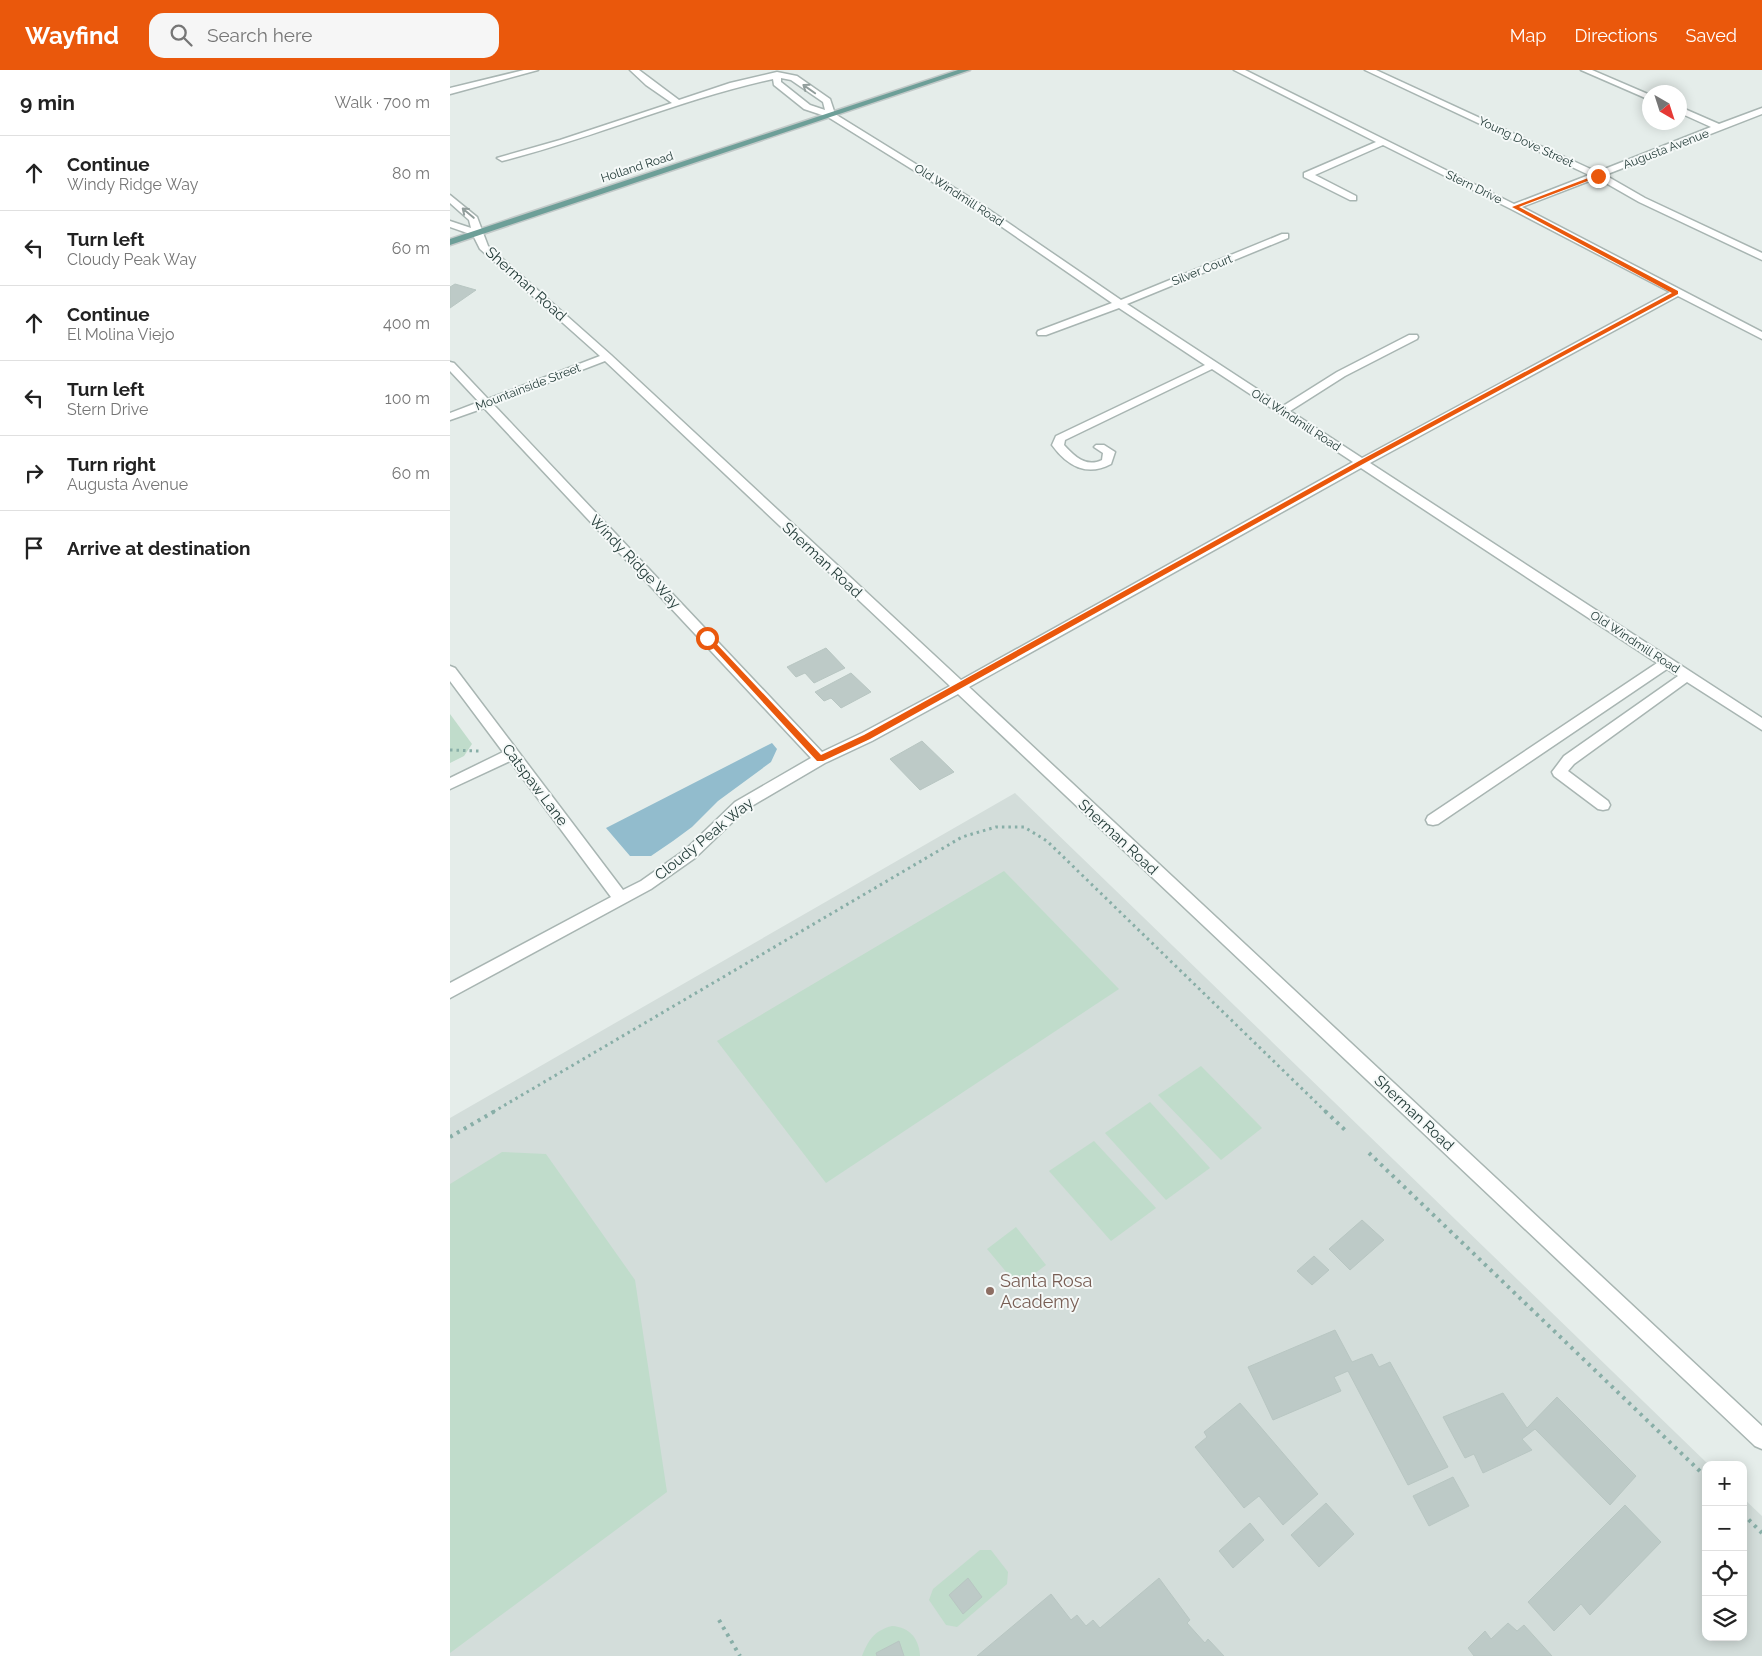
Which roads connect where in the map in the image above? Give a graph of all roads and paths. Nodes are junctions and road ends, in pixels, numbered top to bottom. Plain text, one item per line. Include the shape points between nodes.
1 (534, 70) edge
2 (634, 70) edge
3 (966, 70) edge
4 (1238, 70) edge
5 (1369, 70) edge
6 (1585, 70) edge
7 (776, 75) junction
8 (450, 91) edge
9 (1642, 95) edge
10 (678, 104) junction
11 (1762, 111) edge
12 (1687, 113) edge
13 (831, 115) junction
14 (1720, 128) junction
15 (1383, 142) junction
16 (502, 158) dead end
17 (1598, 176) junction
18 (450, 198) edge
19 (1353, 198) dead end
20 (1514, 207) junction
21 (450, 224) edge
22 (477, 233) junction
23 (1285, 236) dead end
24 (450, 242) edge
25 (1762, 257) edge
26 (1676, 293) junction
27 (1120, 304) junction
28 (1042, 333) dead end
29 (1762, 336) edge
30 (1413, 337) dead end
31 (607, 357) junction
32 (450, 365) edge
33 (1213, 365) junction
34 (486, 403) junction
35 (1282, 411) junction
36 (450, 417) edge
37 (1100, 447) dead end
38 (1361, 463) junction
39 (1666, 663) junction
40 (450, 672) edge
41 (1688, 676) junction
42 (957, 686) junction
43 (1762, 724) edge
44 (512, 754) junction
45 (820, 759) junction
46 (450, 784) edge
47 (1603, 805) dead end
48 (1433, 820) dead end
49 (621, 899) junction
50 (450, 990) edge
51 (1346, 1131) dead end
52 (450, 1137) edge
53 (1369, 1153) dead end
54 (1762, 1439) edge
55 (1702, 1474) edge
56 (1747, 1518) edge
57 (1762, 1532) edge
58 (719, 1620) dead end
59 (740, 1656) edge

1 - 8 street
2 - 10 street
3 - 13 main road, Holland Road
4 - 15 street, Stern Drive
5 - 17 street, Young Dove Street
6 - 9 street
7 - 10 street via 732,85
7 - 13 street via 777,83 807,107
13 -> 7 street via 827,101 794,78
10 - 16 street via 563,142
11 - 14 street, Augusta Avenue
12 - 14 street
13 - 22 main road, Holland Road
13 - 27 street, Old Windmill Road via 979,207
14 - 17 street, Augusta Avenue
15 - 19 street via 1307,175
15 - 20 street, Stern Drive
17 - 20 street, Augusta Avenue
17 - 25 street, Young Dove Street
22 -> 18 street, Sherman Road via 474,218
20 - 26 street, Stern Drive
21 - 22 street, Sherman Road
22 - 24 main road, Holland Road
22 - 31 street, Sherman Road via 484,248
23 - 27 street, Silver Court
26 - 29 street, Stern Drive
26 - 38 street, Cloudy Peak Way
27 - 28 street, Silver Court
27 - 33 street, Old Windmill Road
30 - 35 street via 1341,374
31 - 34 street, Mountainside Street
31 - 42 street, Sherman Road
32 - 34 street, Windy Ridge Way
33 - 35 street, Old Windmill Road
33 - 37 street via 1060,438 1058,445 1068,457 1085,468 1098,468 1107,462 1109,452
34 - 36 street, Mountainside Street
34 - 45 street, Windy Ridge Way
35 - 38 street, Old Windmill Road
38 - 39 street, Old Windmill Road
38 - 42 street, Cloudy Peak Way
39 - 41 street, Old Windmill Road
39 - 48 street
40 - 44 street, Catspaw Lane
41 - 43 street, Old Windmill Road
41 - 47 street via 1569,760 1559,772
42 - 45 street, Cloudy Peak Way via 867,737
42 - 54 street, Sherman Road
44 - 46 street
44 - 49 street, Catspaw Lane
45 - 49 street, Cloudy Peak Way via 740,806 690,854
49 - 50 street, Cloudy Peak Way
51 - 52 path via 1047,841 1024,827 996,827 962,837
53 - 55 path
56 - 57 path
58 - 59 path

